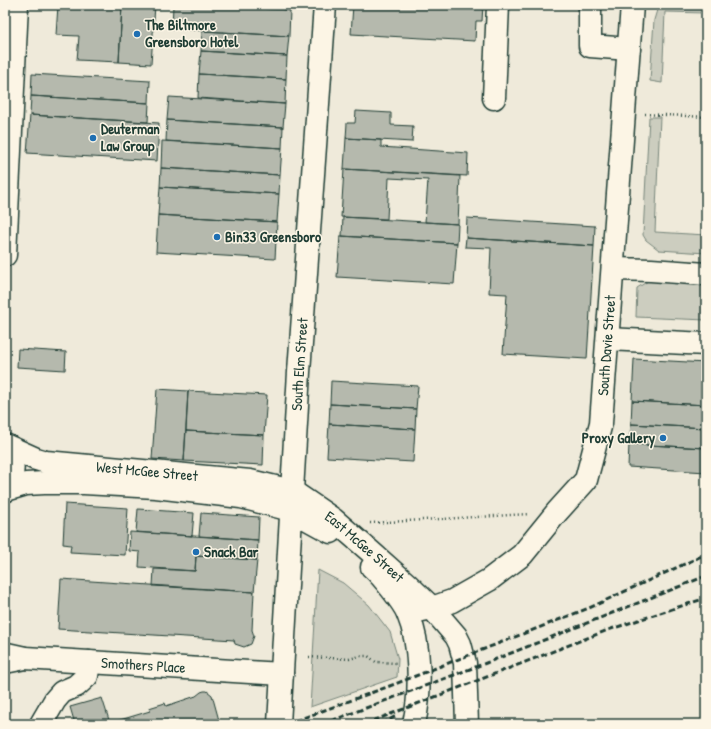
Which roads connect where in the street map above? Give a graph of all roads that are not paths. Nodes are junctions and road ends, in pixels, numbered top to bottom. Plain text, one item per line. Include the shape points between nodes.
1 (17, 5) edge
2 (325, 5) edge
3 (498, 5) edge
4 (590, 5) edge
5 (632, 5) edge
6 (628, 49) junction
7 (494, 98) dead end
8 (5, 256) edge
9 (613, 269) junction
10 (706, 274) edge
11 (608, 340) junction
12 (706, 344) edge
13 (5, 446) edge
14 (5, 491) edge
15 (292, 501) junction
16 (432, 608) junction
17 (408, 613) junction
18 (12, 658) edge
19 (89, 662) junction
20 (282, 674) junction
21 (41, 724) edge
22 (279, 724) edge
23 (414, 724) edge
24 (468, 724) edge

1 - 8 main road
2 - 15 main road, South Elm Street
3 - 7 main road
4 - 6 main road via 590,46
5 - 6 main road, South Davie Street
6 - 9 main road, South Davie Street
9 - 10 main road
9 - 11 main road, South Davie Street
11 - 12 main road
11 - 16 main road, South Davie Street via 601,423 586,480 522,555 489,580 452,601
13 - 14 main road via 10,453 13,472
13 - 15 main road, West McGee Street via 46,462 250,481
14 - 15 main road, West McGee Street via 26,484 84,483 156,487
15 - 16 main road, East McGee Street via 340,524
15 - 17 main road, East McGee Street via 355,550 378,573
15 - 20 main road, South Elm Street
16 - 17 main road, South Davie Street
16 - 24 main road via 460,644 465,663
17 - 23 main road via 417,657 417,708
18 - 19 main road, Smothers Place
19 - 20 main road, Smothers Place
19 - 21 main road via 87,676 76,686 62,692
20 - 22 main road, South Elm Street

